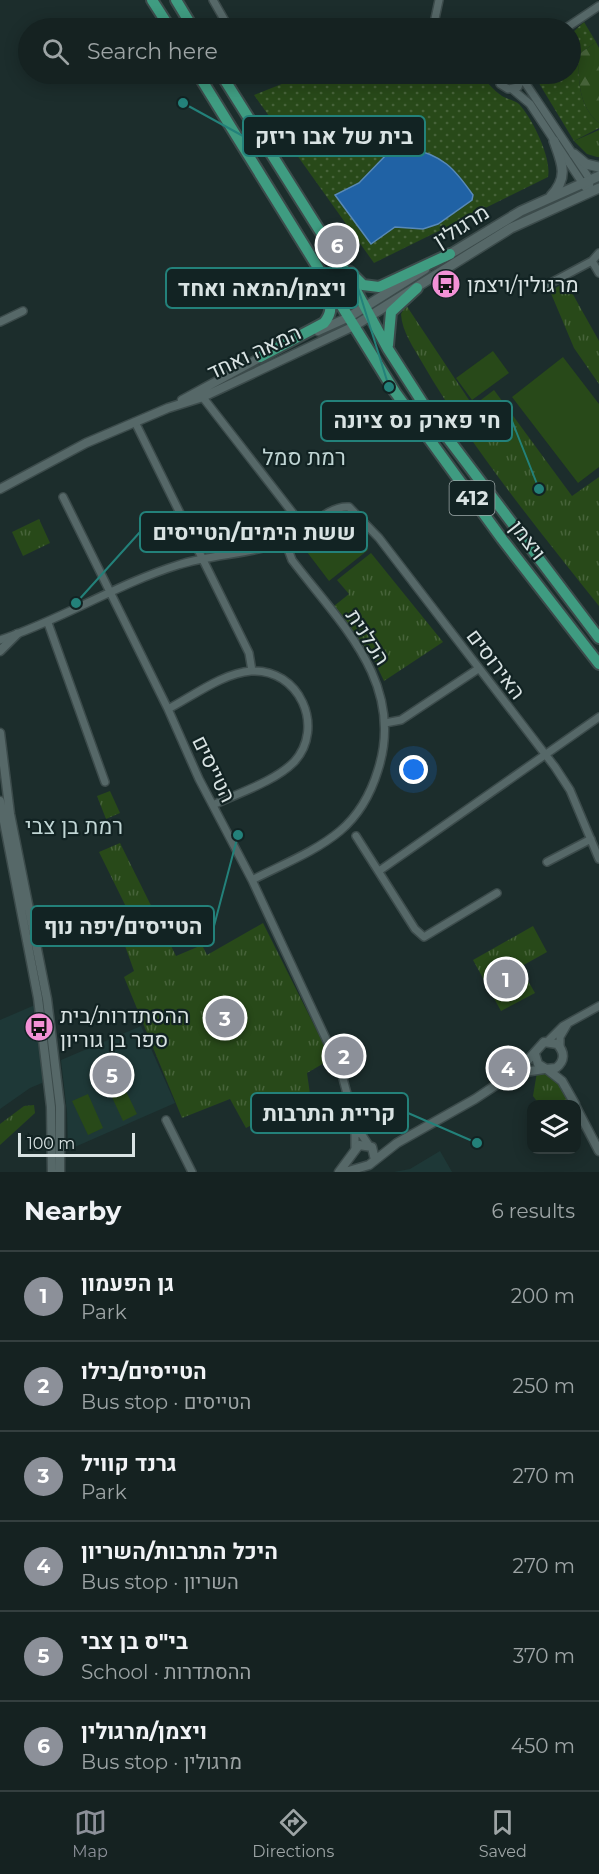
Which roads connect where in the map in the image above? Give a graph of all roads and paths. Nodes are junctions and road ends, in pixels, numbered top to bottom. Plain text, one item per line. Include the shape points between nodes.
1 (152, 0) edge
2 (176, 0) edge
3 (213, 0) edge
4 (439, 0) edge
5 (596, 0) edge
6 (599, 5) edge
7 (164, 18) edge
8 (187, 18) edge
9 (223, 18) edge
10 (435, 18) edge
11 (580, 18) edge
12 (204, 84) edge
13 (227, 84) edge
14 (502, 84) edge
15 (519, 84) edge
16 (527, 84) edge
17 (512, 89) junction
18 (231, 126) junction
19 (554, 141) junction
20 (573, 154) junction
21 (599, 167) edge
22 (590, 180) edge
23 (599, 188) edge
24 (589, 192) junction
25 (548, 198) junction
26 (327, 243) junction
27 (599, 253) edge
28 (450, 254) junction
29 (592, 261) junction
30 (599, 273) edge
31 (547, 285) dead end
32 (417, 288) junction
33 (372, 310) junction
34 (23, 311) dead end
35 (351, 321) junction
36 (0, 322) edge
37 (388, 349) junction
38 (260, 357) junction
39 (200, 394) junction
40 (135, 422) junction
41 (0, 489) edge
42 (63, 497) dead end
43 (306, 530) junction
44 (285, 541) junction
45 (201, 559) junction
46 (110, 594) junction
47 (48, 623) junction
48 (17, 634) junction
49 (599, 638) edge
50 (0, 640) edge
51 (0, 651) edge
52 (599, 664) edge
53 (478, 669) junction
54 (252, 671) junction
55 (168, 710) junction
56 (599, 717) edge
57 (385, 723) junction
58 (0, 733) edge
59 (546, 756) junction
60 (105, 782) dead end
61 (0, 801) edge
62 (213, 805) junction
63 (356, 836) dead end
64 (591, 839) junction
65 (599, 859) edge
66 (547, 862) dead end
67 (379, 872) junction
68 (252, 880) junction
69 (497, 893) dead end
70 (599, 1006) edge
71 (573, 1019) junction
72 (548, 1041) junction
73 (560, 1046) junction
74 (535, 1054) junction
75 (561, 1063) junction
76 (546, 1069) junction
77 (506, 1078) junction
78 (565, 1086) junction
79 (573, 1100) edge
80 (581, 1116) edge
81 (166, 1120) dead end
82 (355, 1124) junction
83 (397, 1143) junction
84 (370, 1146) junction
85 (354, 1151) junction
86 (599, 1151) edge
87 (375, 1160) junction
88 (361, 1166) junction
89 (52, 1172) edge
90 (60, 1172) edge
91 (192, 1172) edge
92 (339, 1172) edge
93 (345, 1172) edge

1 - 7 main road
2 - 8 main road
3 - 9 street
4 - 10 street
5 - 6 street
6 - 11 street
12 - 18 main road, 412
13 - 26 main road, 412
14 - 17 street
15 - 17 street
16 - 20 street
17 - 19 street via 526,99
18 - 35 main road, 412
18 - 38 main road via 331,303 331,314 324,323
19 - 22 street
19 - 25 main road via 564,178
20 - 21 main road
20 - 22 street
22 - 24 street
22 - 25 main road, מרגולין
23 - 24 main road, מרגולין
24 - 32 main road, מרגולין via 511,228
25 - 28 main road, מרגולין
26 - 28 main road via 359,282 371,288 379,288
26 - 33 main road, 412
27 - 29 street
28 - 33 main road, מרגולין
29 - 30 street
29 - 31 street
32 - 33 main road, מרגולין
32 - 37 main road via 391,312
33 - 35 main road, מרגולין
33 - 37 main road, ויצמן / 412
34 - 36 street
35 - 38 street, המאה ואחד
35 - 39 street, המאה ואחד
35 - 52 main road, ויצמן / 412 via 427,438
37 - 49 main road, ויצמן / 412 via 448,440
38 - 39 street, המאה ואחד
39 - 40 street, המאה ואחד
39 - 43 street
40 - 41 street, המאה ואחד
40 - 45 street
42 - 46 street, הטייסים
43 - 44 street
43 - 53 street, האירוסים via 343,507 352,508
44 - 45 street
44 - 57 street, הכלנית via 292,560 370,664 381,695
45 - 46 street via 169,568
45 - 54 street via 249,653
46 - 47 street
46 - 55 street, הטייסים
47 - 48 street
47 - 60 street
48 - 50 street
48 - 51 street
53 - 57 street via 400,720
53 - 59 street, האירוסים
54 - 55 street via 223,680
54 - 62 street via 283,678 299,694 306,711 306,739 297,759 287,768
55 - 62 street, הטייסים
56 - 59 street
57 - 68 street, הכלנית via 376,776 351,821 317,847
58 - 90 street via 10,814 47,999 60,1106
59 - 64 street, האירוסים via 570,790
59 - 67 street
61 - 89 street via 38,998 51,1107
62 - 68 street, הטייסים
63 - 67 street
64 - 65 street, האירוסים
64 - 66 street
67 - 69 street via 424,937
68 - 82 street, הטייסים via 341,1071
70 - 71 street
71 - 72 street
71 - 73 street via 563,1031
72 - 73 street
72 - 74 street via 540,1044
73 - 75 street
74 - 76 street via 538,1064
74 - 77 street
75 - 76 street
75 - 78 street
76 - 77 street
76 - 78 street
77 - 83 street
78 - 79 street
80 - 86 street
81 - 91 street
82 - 84 street, הטייסים
82 - 85 street, הטייסים
83 - 84 street
83 - 87 street
84 - 85 street via 359,1144
84 - 87 street
85 - 88 street via 355,1162
85 - 92 street
87 - 88 street
88 - 93 street

